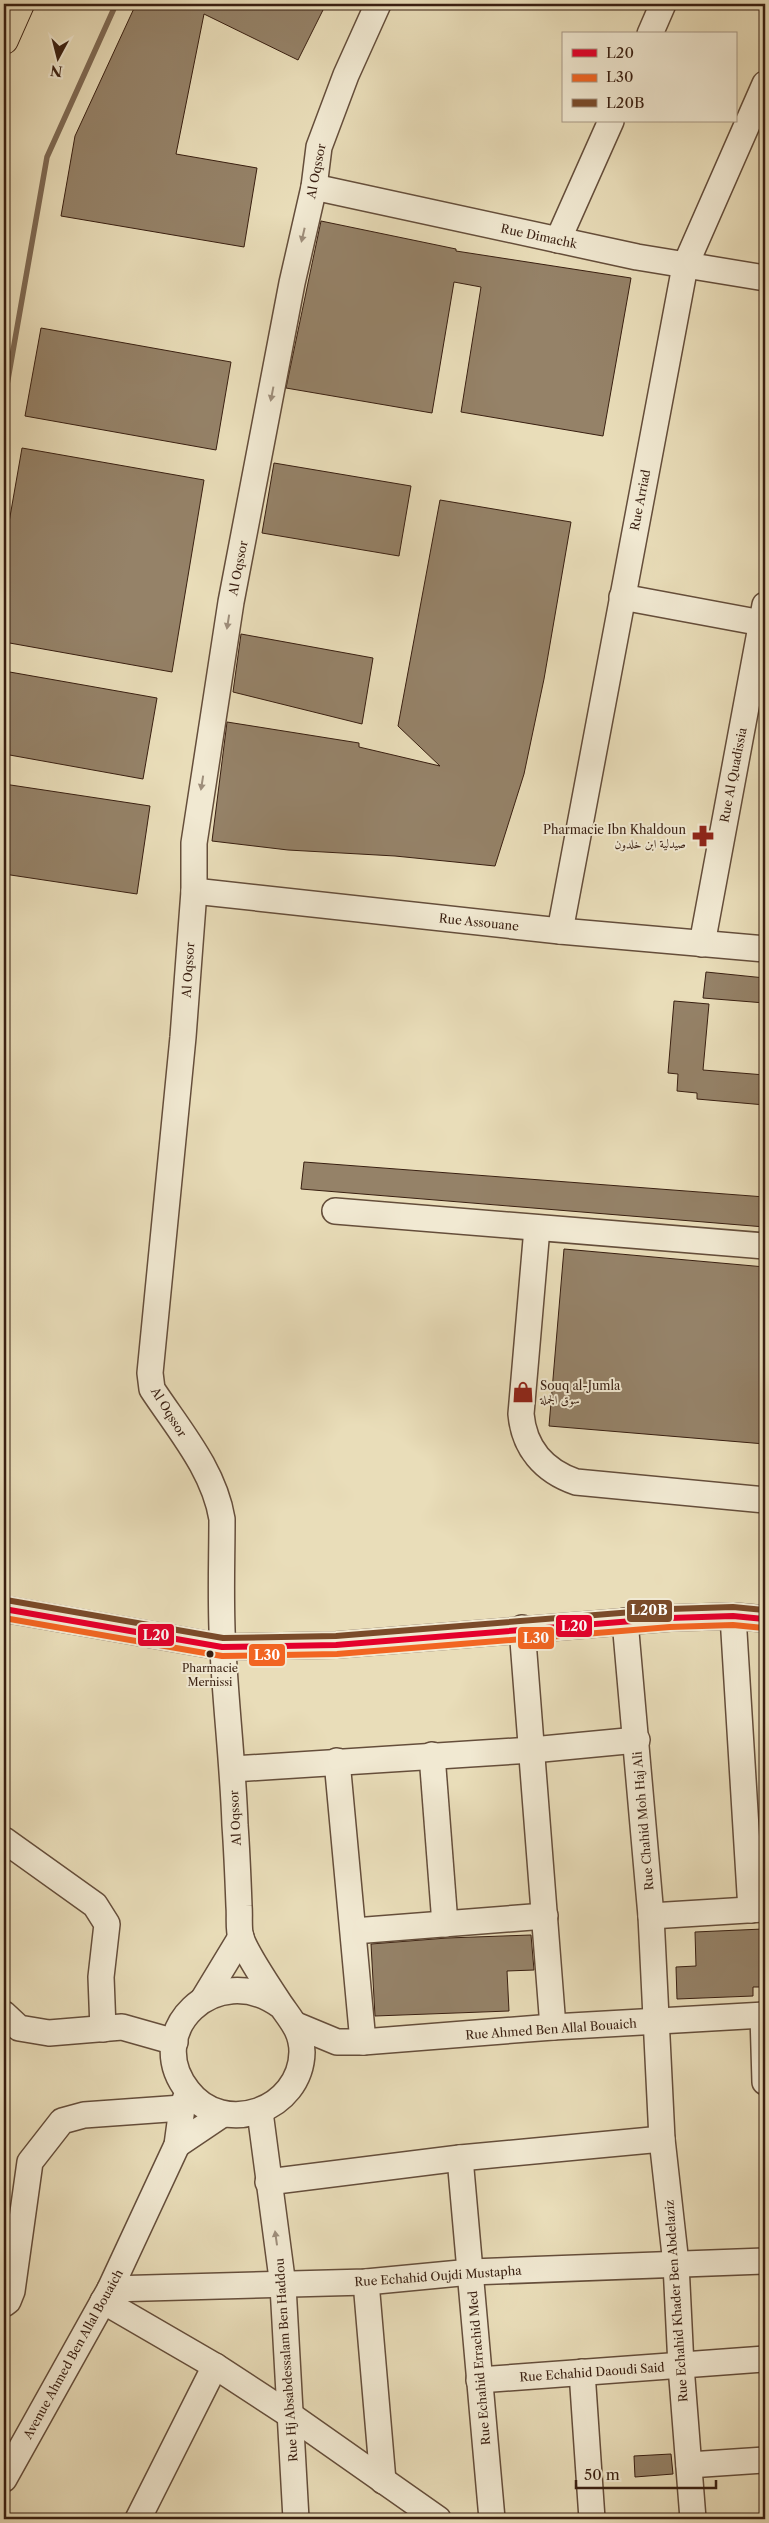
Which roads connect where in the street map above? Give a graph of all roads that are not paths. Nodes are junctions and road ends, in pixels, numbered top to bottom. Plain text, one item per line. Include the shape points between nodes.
1 (20, 4) edge
2 (378, 4) edge
3 (663, 4) edge
4 (651, 32) edge
5 (4, 40) edge
6 (765, 84) edge
7 (611, 122) edge
8 (314, 187) junction
9 (558, 240) junction
10 (685, 266) junction
11 (765, 278) edge
12 (622, 597) junction
13 (764, 614) edge
14 (194, 891) junction
15 (560, 931) junction
16 (702, 944) junction
17 (765, 948) edge
18 (335, 1212) dead end
19 (537, 1228) junction
20 (765, 1246) edge
21 (765, 1500) edge
22 (4, 1609) edge
23 (733, 1616) junction
24 (765, 1619) edge
25 (625, 1621) junction
26 (522, 1628) junction
27 (222, 1648) junction
28 (637, 1740) junction
29 (532, 1750) junction
30 (432, 1755) junction
31 (337, 1761) junction
32 (233, 1769) junction
33 (756, 1820) edge
34 (4, 1840) edge
35 (758, 1910) edge
36 (545, 1916) junction
37 (651, 1916) junction
38 (445, 1924) junction
39 (354, 1931) junction
40 (241, 1937) junction
41 (204, 1998) junction
42 (4, 2014) edge
43 (288, 2015) junction
44 (764, 2015) edge
45 (657, 2022) junction
46 (553, 2027) junction
47 (103, 2029) junction
48 (175, 2042) junction
49 (337, 2042) junction
50 (363, 2042) junction
51 (297, 2077) junction
52 (765, 2082) edge
53 (185, 2100) junction
54 (260, 2112) junction
55 (223, 2114) junction
56 (662, 2139) junction
57 (177, 2145) junction
58 (460, 2158) junction
59 (268, 2182) junction
60 (765, 2261) edge
61 (676, 2264) junction
62 (471, 2272) junction
63 (366, 2282) junction
64 (283, 2286) junction
65 (106, 2295) junction
66 (4, 2304) edge
67 (765, 2359) edge
68 (215, 2366) junction
69 (681, 2366) junction
70 (582, 2372) junction
71 (479, 2380) junction
72 (290, 2415) junction
73 (765, 2460) edge
74 (689, 2465) junction
75 (4, 2479) edge
76 (383, 2480) junction
77 (138, 2519) edge
78 (296, 2519) edge
79 (438, 2519) edge
80 (492, 2519) edge
81 (592, 2519) edge
82 (693, 2519) edge

1 - 5 main road
2 - 8 street, Al Oqssor via 346,75 319,147
3 - 4 street
6 - 10 street, Rue Arriad
7 - 9 street
8 - 9 street, Rue Dimachk
8 -> 14 street, Al Oqssor via 292,283 231,602 199,802 194,843
9 - 10 street, Rue Dimachk
10 - 11 street, Rue Dimachk
10 - 12 street, Rue Arriad
12 - 13 street
12 - 15 street, Rue Arriad
13 - 16 street, Rue Al Quadissia
14 - 15 street, Rue Assouane
14 - 27 street, Al Oqssor via 150,1381 152,1389 210,1476 219,1501 222,1519
15 - 16 street, Rue Assouane
16 - 17 street, Rue Assouane
18 - 19 street
19 - 20 street
19 - 21 street via 522,1414 525,1435 536,1456 553,1472 576,1482
22 - 27 street
23 - 24 street
23 - 25 street
23 - 33 street
25 - 26 street
25 - 28 street, Rue Chahid Moh Haj Ali
26 - 27 street via 336,1644
26 - 29 street
27 - 32 street, Al Oqssor
28 - 29 street
28 - 37 street, Rue Chahid Moh Haj Ali
29 - 30 street
29 - 36 street
30 - 31 street
30 - 38 street
31 - 32 street
31 - 39 street
32 - 40 street, Al Oqssor
33 - 35 street
34 - 47 street via 95,1905 107,1924 102,1977
35 - 37 street
36 - 38 street
36 - 46 street
37 - 45 street, Rue Chahid Moh Haj Ali
38 - 39 street
39 - 50 street
40 - 41 street
40 - 43 street, Al Oqssor
41 - 43 street via 230,1989 244,1989 257,1992
41 - 48 street via 185,2018
42 - 47 street via 19,2028 49,2033
43 - 49 street, Rue Ahmed Ben Allal Bouaich
43 - 51 street via 302,2051
44 - 45 street, Rue Ahmed Ben Allal Bouaich
44 - 52 street
45 - 46 street, Rue Ahmed Ben Allal Bouaich
45 - 56 street, Rue Echahid Khader Ben Abdelaziz
46 - 50 street, Rue Ahmed Ben Allal Bouaich
47 - 48 street via 122,2028
48 - 53 street
49 - 50 street, Rue Ahmed Ben Allal Bouaich
49 - 51 street
51 - 54 street via 276,2104
53 - 55 street
53 - 57 street, Avenue Ahmed Ben Allal Bouaich
53 - 66 street via 62,2120 30,2162 12,2291
54 - 55 street via 242,2116
54 - 59 street, Rue Hj Absabdessalam Ben Haddou
55 - 57 street
56 - 58 street
56 - 61 street, Rue Echahid Khader Ben Abdelaziz
57 - 65 street, Avenue Ahmed Ben Allal Bouaich
58 - 59 street
58 - 62 street, Rue Echahid Errachid Med
64 -> 59 street, Rue Hj Absabdessalam Ben Haddou
60 - 61 street, Rue Echahid Oujdi Mustapha
61 - 62 street, Rue Echahid Oujdi Mustapha
61 - 69 street, Rue Echahid Khader Ben Abdelaziz
62 - 63 street, Rue Echahid Oujdi Mustapha
62 - 71 street, Rue Echahid Errachid Med
63 - 64 street, Rue Echahid Oujdi Mustapha
63 - 76 street
64 - 65 street, Rue Echahid Oujdi Mustapha
64 - 72 street, Rue Hj Absabdessalam Ben Haddou
65 - 68 street
65 - 75 street, Avenue Ahmed Ben Allal Bouaich
67 - 69 street, Rue Echahid Daoudi Said
68 - 72 street
68 - 77 street
69 - 70 street, Rue Echahid Daoudi Said
69 - 74 street, Rue Echahid Khader Ben Abdelaziz
70 - 71 street, Rue Echahid Daoudi Said
70 - 81 street
71 - 80 street, Rue Echahid Errachid Med
72 - 76 street
72 - 78 street, Rue Hj Absabdessalam Ben Haddou
73 - 74 street
74 - 82 street, Rue Echahid Khader Ben Abdelaziz
76 - 79 street

